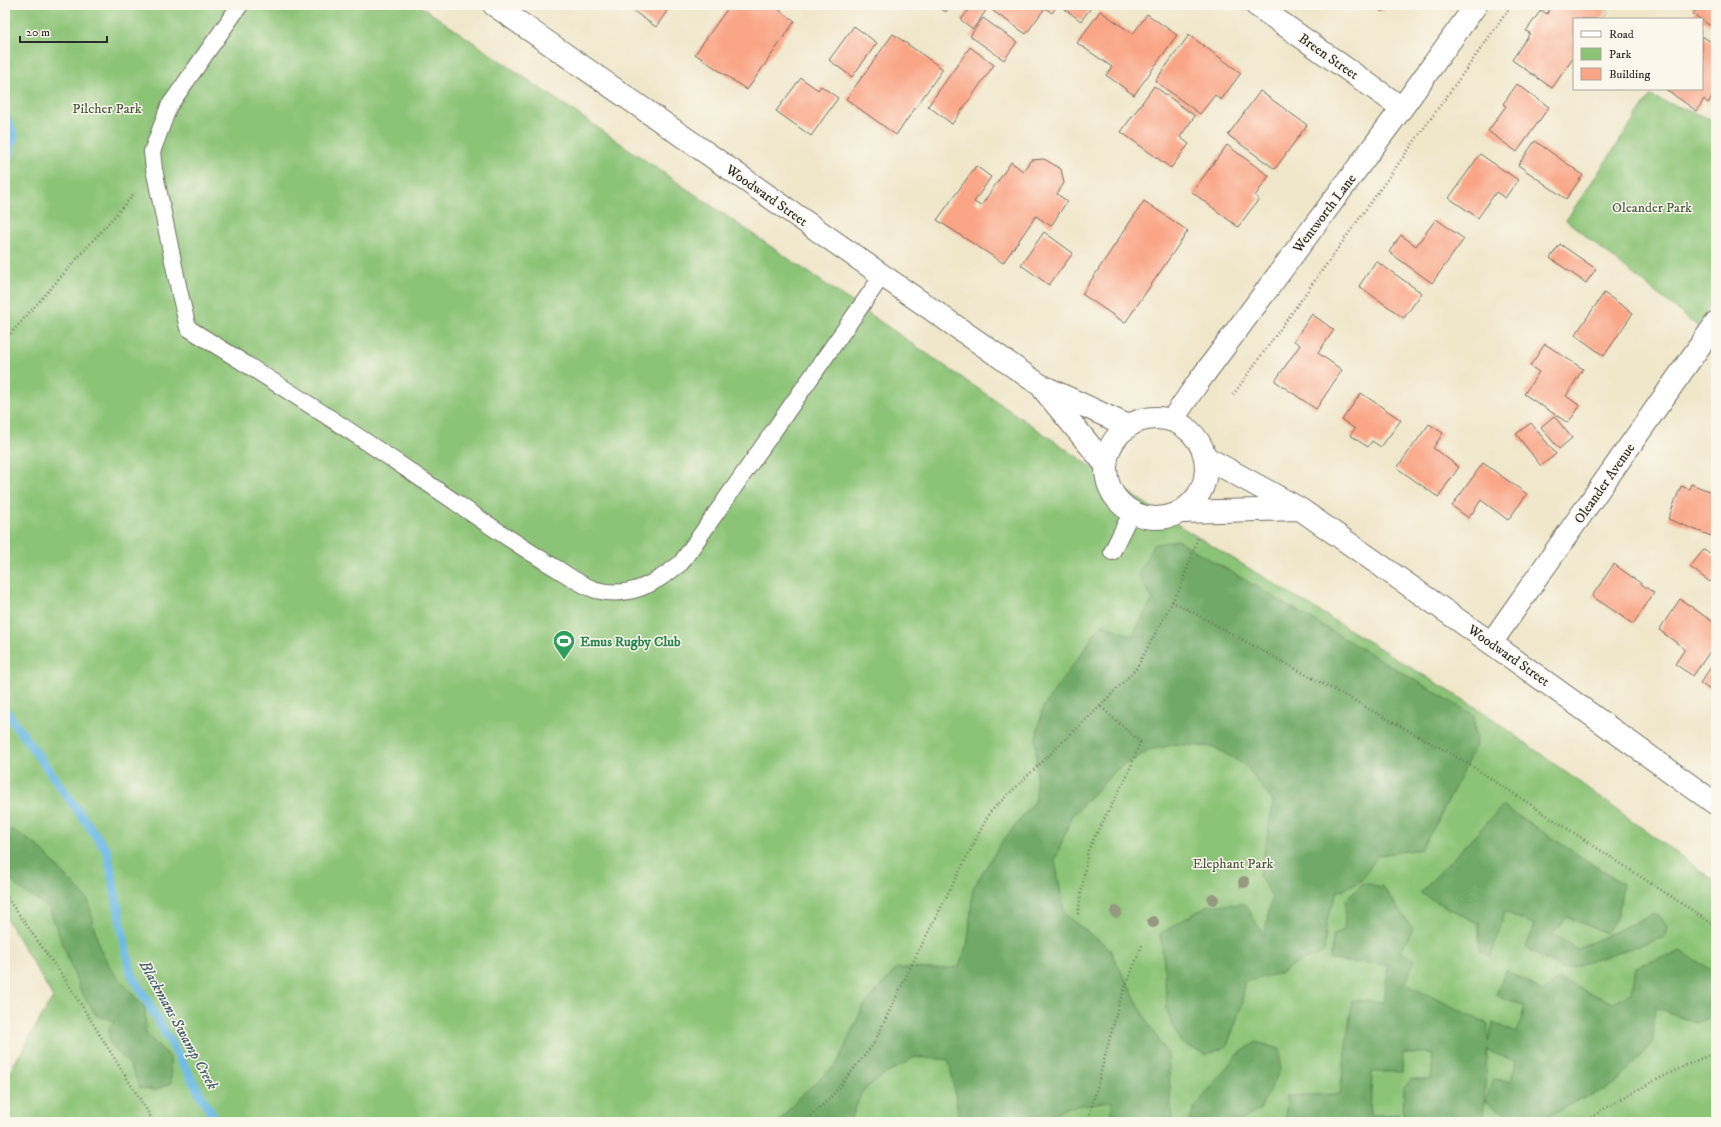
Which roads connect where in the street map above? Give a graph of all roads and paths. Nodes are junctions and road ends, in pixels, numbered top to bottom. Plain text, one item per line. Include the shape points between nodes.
1 (240, 5) edge
2 (494, 5) edge
3 (1256, 5) edge
4 (1476, 5) edge
5 (1512, 5) edge
6 (1402, 108) junction
7 (154, 169) junction
8 (882, 276) junction
9 (1716, 323) edge
10 (5, 340) edge
11 (1040, 385) junction
12 (1233, 395) dead end
13 (1172, 420) junction
14 (1128, 426) junction
15 (1205, 457) junction
16 (1106, 465) junction
17 (1300, 509) junction
18 (1207, 511) junction
19 (1182, 512) junction
20 (1131, 513) junction
21 (1112, 552) dead end
22 (1172, 601) junction
23 (1491, 642) junction
24 (1100, 706) junction
25 (1716, 804) edge
26 (5, 895) edge
27 (1078, 914) dead end
28 (1716, 926) edge
29 (1143, 943) dead end
30 (1716, 1052) edge
31 (154, 1122) edge
32 (806, 1122) edge
33 (1088, 1122) edge
34 (1584, 1122) edge

1 - 7 lane via 169,106 152,152
2 - 8 street, Woodward Street
3 - 6 street, Breen Street
4 - 6 street, Wentworth Lane
5 - 12 path
6 - 13 street, Wentworth Lane
7 - 8 lane via 188,328 394,459 523,549 596,590 621,593 644,588 681,563
7 - 10 path
8 - 11 street, Woodward Street
9 - 23 street, Oleander Avenue
11 - 14 street, Woodward Street
11 - 16 street, Woodward Street
13 - 14 street via 1151,418
13 - 15 street via 1191,432 1200,443
14 - 16 street via 1112,444
15 - 17 street, Woodward Street
15 - 19 street via 1206,474 1201,491 1193,503
16 - 20 street via 1107,480 1112,493
17 - 18 street
17 - 23 street, Woodward Street
18 - 19 street
18 - 22 path via 1182,584
19 - 20 street via 1157,519
20 - 21 lane
22 - 24 path via 1136,669
22 - 28 path via 1464,761
23 - 25 street, Woodward Street
24 - 27 path via 1140,742 1128,774 1088,850
24 - 32 path via 990,812 873,1045 831,1097
26 - 31 path via 67,982
29 - 33 path via 1119,1003
30 - 34 path via 1665,1074

